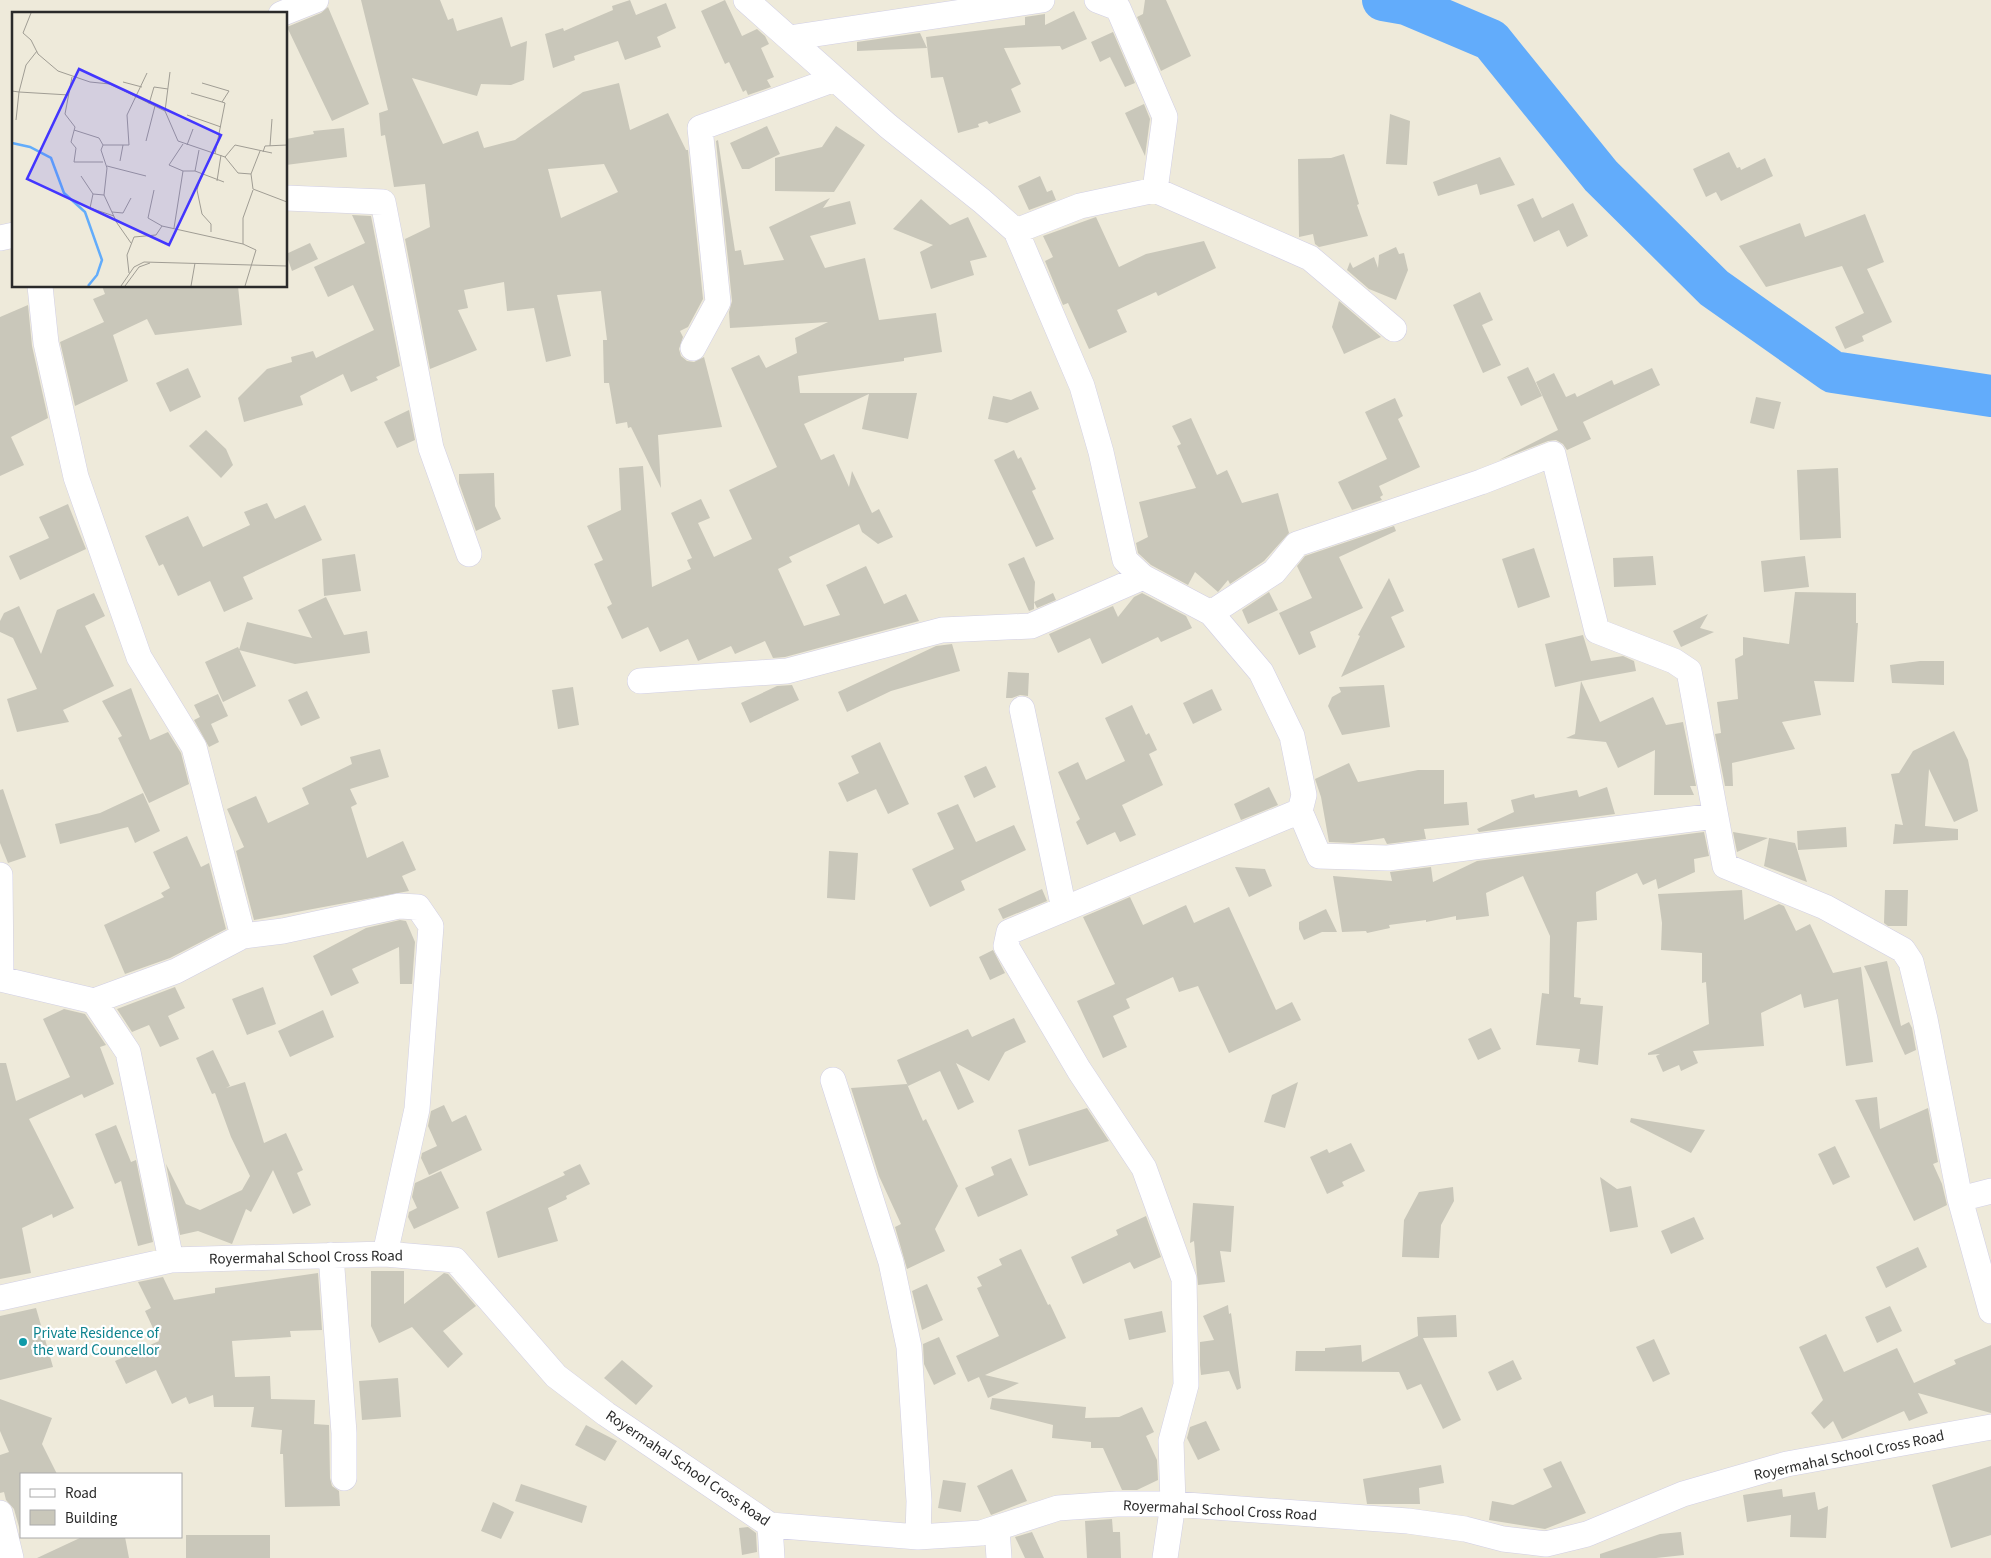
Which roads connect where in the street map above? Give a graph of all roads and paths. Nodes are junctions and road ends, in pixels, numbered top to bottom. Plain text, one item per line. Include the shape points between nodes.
1 (316, 0) edge
2 (746, 0) edge
3 (1042, 0) edge
4 (1097, 0) edge
5 (287, 12) edge
6 (789, 38) junction
7 (835, 79) junction
8 (1155, 190) junction
9 (288, 198) edge
10 (1016, 231) junction
11 (40, 288) edge
12 (1394, 329) dead end
13 (693, 348) dead end
14 (469, 554) dead end
15 (1143, 577) junction
16 (1211, 614) junction
17 (640, 681) dead end
18 (1022, 709) dead end
19 (1300, 811) junction
20 (1716, 816) junction
21 (0, 875) edge
22 (1064, 909) junction
23 (243, 936) junction
24 (0, 979) edge
25 (94, 1001) junction
26 (833, 1080) dead end
27 (1991, 1191) edge
28 (1960, 1199) junction
29 (385, 1254) junction
30 (331, 1255) junction
31 (171, 1260) junction
32 (0, 1298) edge
33 (1991, 1311) edge
34 (1991, 1426) edge
35 (344, 1478) dead end
36 (1173, 1504) junction
37 (0, 1512) edge
38 (770, 1525) junction
39 (997, 1528) junction
40 (918, 1537) junction
41 (11, 1558) edge
42 (772, 1558) edge
43 (999, 1558) edge
44 (1165, 1558) edge

1 - 5 street
2 - 6 street
3 - 6 street
4 - 8 street via 1118,8 1165,117
6 - 7 street
7 - 10 street
7 - 13 street via 700,128 718,302
8 - 10 street via 1080,206
8 - 12 street via 1310,258
9 - 14 street via 383,202 431,448
10 - 15 street via 1082,386 1101,452 1125,560
11 - 23 street via 46,343 76,477 139,657 194,747
15 - 16 street
15 - 17 street via 1031,626 942,630 787,671
16 - 19 street via 1261,672 1292,736 1304,795
16 - 20 street via 1274,572 1297,544 1481,482 1553,454 1596,631 1674,661 1689,671
18 - 22 street
19 - 20 street via 1319,856 1388,858
19 - 22 street
20 - 28 street via 1725,866 1825,907 1902,950 1911,962
21 - 24 street
22 - 36 street via 1009,932 1006,946 1079,1070 1144,1168 1184,1279 1186,1385 1171,1441
23 - 25 street via 176,971
23 - 29 street via 283,931 399,906 418,907 431,926 417,1109
24 - 25 street
25 - 31 street via 128,1052
26 - 40 street via 891,1262 909,1347 920,1501
27 - 28 street
28 - 33 street
29 - 30 street, Royermahal School Cross Road
29 - 38 street, Royermahal School Cross Road via 456,1260 556,1376 606,1414
30 - 31 street, Royermahal School Cross Road
30 - 35 street via 344,1433
31 - 32 street, Royermahal School Cross Road
34 - 36 street, Royermahal School Cross Road via 1786,1464 1683,1494 1587,1534 1546,1544 1408,1521
36 - 39 street, Royermahal School Cross Road via 1058,1508
36 - 44 street
37 - 41 street
38 - 40 street, Royermahal School Cross Road
38 - 42 street
39 - 40 street, Royermahal School Cross Road via 981,1533
39 - 43 street

